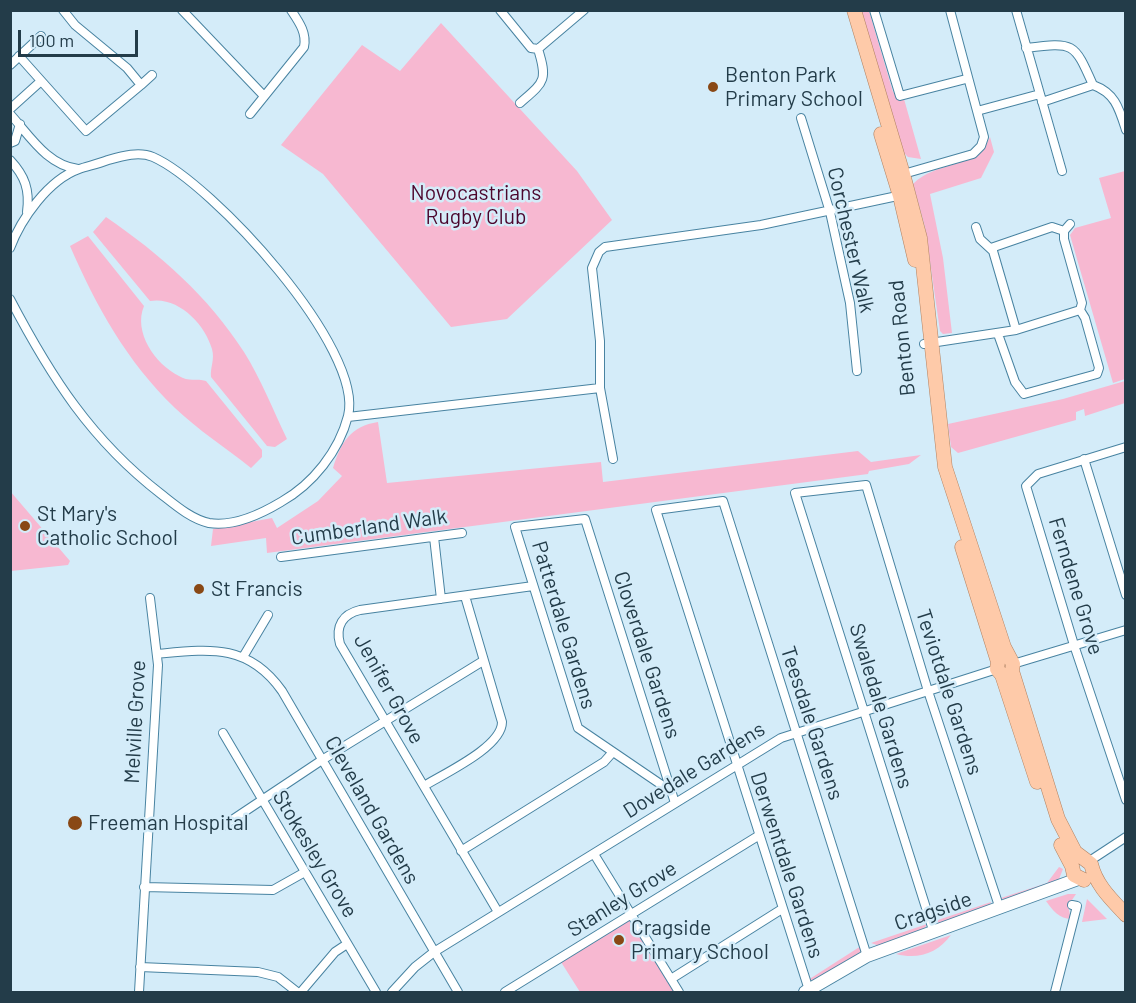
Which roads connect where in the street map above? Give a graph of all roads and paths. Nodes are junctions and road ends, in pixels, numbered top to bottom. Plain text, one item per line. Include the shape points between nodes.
1 (63, 10) edge
2 (182, 10) edge
3 (500, 10) edge
4 (584, 10) edge
5 (844, 10) edge
6 (854, 10) edge
7 (874, 10) edge
8 (950, 10) edge
9 (1016, 10) edge
10 (293, 11) edge
11 (41, 36) dead end
12 (1026, 48) junction
13 (538, 49) junction
14 (19, 56) junction
15 (10, 65) edge
16 (152, 75) dead end
17 (966, 79) junction
18 (41, 81) junction
19 (1093, 85) junction
20 (141, 86) junction
21 (264, 96) junction
22 (1041, 98) junction
23 (520, 103) dead end
24 (10, 109) edge
25 (977, 111) junction
26 (10, 114) edge
27 (250, 114) dead end
28 (801, 118) dead end
29 (20, 124) junction
30 (1125, 130) edge
31 (10, 143) edge
32 (10, 160) edge
33 (78, 169) junction
34 (1062, 171) dead end
35 (899, 175) junction
36 (904, 194) junction
37 (27, 212) junction
38 (830, 212) junction
39 (976, 227) dead end
40 (10, 248) edge
41 (991, 248) junction
42 (10, 299) edge
43 (1080, 310) junction
44 (1016, 330) junction
45 (998, 334) junction
46 (928, 344) junction
47 (857, 371) dead end
48 (600, 388) junction
49 (348, 417) junction
50 (1125, 447) edge
51 (613, 459) dead end
52 (1084, 459) junction
53 (795, 493) joint
54 (656, 510) joint
55 (515, 527) joint
56 (462, 533) dead end
57 (434, 537) junction
58 (281, 557) dead end
59 (533, 586) junction
60 (465, 596) junction
61 (1125, 596) edge
62 (150, 598) dead end
63 (441, 599) junction
64 (268, 615) dead end
65 (1125, 630) edge
66 (1074, 645) junction
67 (157, 654) junction
68 (243, 657) junction
69 (483, 661) junction
70 (1005, 667) junction
71 (928, 691) junction
72 (863, 712) junction
73 (385, 722) junction
74 (796, 732) junction
75 (222, 733) dead end
76 (612, 753) junction
77 (322, 760) junction
78 (736, 766) junction
79 (424, 786) junction
80 (672, 792) junction
81 (262, 800) junction
82 (1125, 800) edge
83 (675, 803) junction
84 (223, 826) dead end
85 (758, 836) junction
86 (1125, 837) edge
87 (461, 851) junction
88 (594, 854) junction
89 (1083, 870) junction
90 (305, 872) junction
91 (144, 887) junction
92 (1072, 905) dead end
93 (782, 909) junction
94 (1000, 909) junction
95 (498, 912) junction
96 (631, 914) junction
97 (1125, 915) edge
98 (1125, 927) edge
99 (933, 930) junction
100 (347, 944) junction
101 (434, 952) junction
102 (867, 956) junction
103 (140, 967) junction
104 (671, 979) junction
105 (807, 991) edge
106 (139, 993) edge
107 (299, 993) edge
108 (376, 993) edge
109 (393, 993) edge
110 (458, 993) edge
111 (505, 993) edge
112 (679, 993) edge
113 (1054, 993) edge

1 - 20 street via 75,25 127,68
2 - 21 street
3 - 13 street via 531,48
4 - 13 street
5 - 35 main road, Benton Road
6 - 35 main road, Benton Road
7 - 17 street via 900,96
8 - 17 street
9 - 12 street
10 - 21 street via 306,39 304,47
11 - 14 street
12 - 19 street via 1068,45 1079,54
12 - 22 street
13 - 23 street via 545,71 543,82
14 - 15 street
14 - 18 street
16 - 20 street
17 - 25 street
18 - 20 street via 86,130
18 - 24 street
19 - 22 street
19 - 30 street via 1114,99
21 - 27 street
22 - 25 street
22 - 34 street
25 - 35 street via 984,137 974,153
26 - 29 street
28 - 38 street, Corchester Walk
29 - 31 street via 15,141
29 - 33 street via 46,154 64,167
32 - 37 street via 22,173 29,195
33 - 37 street
33 - 49 street via 138,154 153,157 236,222 258,244 314,320 346,385 350,398
35 - 36 main road, Benton Road
36 - 38 street
36 - 46 main road, Benton Road
37 - 40 street
38 - 47 street, Corchester Walk via 850,303
38 - 48 street via 605,247 592,268 600,341
39 - 41 street via 980,238
41 - 43 street via 1052,227 1067,227 1064,239 1082,303
41 - 44 street
42 - 49 street via 48,369 78,412 144,481 193,517 210,523 230,522 263,512 288,499 326,463
43 - 44 street
43 - 45 street via 1099,368 1094,376 1024,394 1012,376
44 - 45 street
45 - 46 street
46 - 70 main road, Benton Road via 937,470
48 - 49 street
48 - 51 street
50 - 52 street, Ferndene Grove
52 - 61 street
52 - 66 street, Ferndene Grove via 1038,474 1026,486
53 - 71 street, Teviotdale Gardens via 866,485
53 - 72 street, Swaledale Gardens
54 - 74 street, Teesdale Gardens via 723,501
54 - 78 street, Derwentdale Gardens
55 - 59 street, Patterdale Gardens
55 - 80 street, Cloverdale Gardens via 585,519
56 - 57 street, Cumberland Walk
57 - 58 street, Cumberland Walk
57 - 63 street
59 - 60 street, Jenifer Grove
59 - 76 street, Patterdale Gardens via 576,724
60 - 63 street, Jenifer Grove
60 - 69 street
62 - 67 street, Melville Grove
63 - 73 street, Jenifer Grove via 360,610 340,624 340,644
64 - 68 street
65 - 66 street, Dovedale Gardens
66 - 70 street, Dovedale Gardens
66 - 82 street, Ferndene Grove
67 - 68 street, Cleveland Gardens via 209,650
67 - 91 street, Melville Grove
68 - 77 street, Cleveland Gardens via 276,682
69 - 73 street
69 - 79 street via 502,730 491,744
70 - 71 street, Dovedale Gardens
70 - 89 main road, Benton Road via 1048,819
71 - 72 street, Dovedale Gardens
71 - 94 street, Teviotdale Gardens
72 - 74 street, Dovedale Gardens
72 - 99 street, Swaledale Gardens
73 - 77 street
73 - 79 street, Jenifer Grove
74 - 78 street, Dovedale Gardens
74 - 102 street, Teesdale Gardens
75 - 81 street, Stokesley Grove
76 - 80 street, Patterdale Gardens
76 - 87 street via 604,762
77 - 81 street
77 - 101 street, Cleveland Gardens
78 - 83 street, Dovedale Gardens
78 - 85 street, Derwentdale Gardens
79 - 87 street, Jenifer Grove
80 - 83 street, Cloverdale Gardens
81 - 84 street
81 - 90 street, Stokesley Grove
83 - 88 street, Dovedale Gardens
85 - 93 street, Derwentdale Gardens
85 - 96 street, Stanley Grove
86 - 89 street
87 - 95 street, Jenifer Grove
88 - 95 street, Dovedale Gardens
88 - 96 street
89 - 94 street, Cragside
89 - 97 main road, Benton Road
89 - 98 main road, Benton Road
90 - 91 street via 273,890
90 - 100 street, Stokesley Grove
91 - 103 street, Melville Grove
92 - 113 street via 1077,906
93 - 104 street
93 - 105 street, Derwentdale Gardens
94 - 99 street, Cragside
95 - 101 street, Dovedale Gardens
96 - 104 street
96 - 111 street, Stanley Grove
99 - 102 street, Cragside
100 - 107 street
100 - 108 street, Stokesley Grove
101 - 109 street, Dovedale Gardens via 414,967
101 - 110 street, Cleveland Gardens
102 - 105 street, Cragside
103 - 106 street, Melville Grove
103 - 107 street via 258,972 278,977
104 - 112 street

